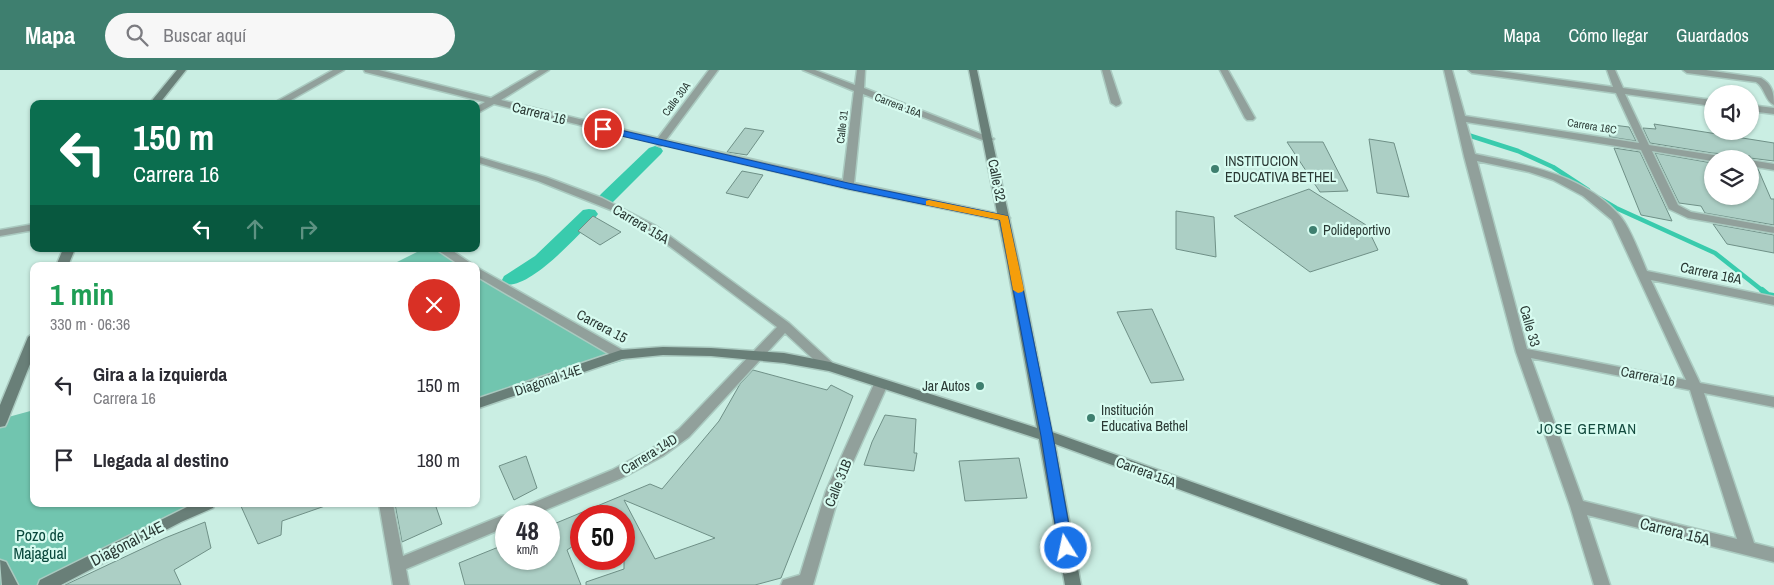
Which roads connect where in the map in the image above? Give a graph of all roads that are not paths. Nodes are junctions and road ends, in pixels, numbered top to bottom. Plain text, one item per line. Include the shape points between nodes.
1 (182, 70) edge
2 (340, 70) edge
3 (368, 70) edge
4 (545, 70) edge
5 (714, 70) edge
6 (807, 70) edge
7 (861, 70) edge
8 (972, 70) edge
9 (1106, 70) edge
10 (1224, 70) edge
11 (1448, 70) edge
12 (1472, 70) edge
13 (1611, 70) edge
14 (1687, 70) edge
15 (859, 90) junction
16 (1619, 90) junction
17 (157, 100) edge
18 (284, 100) edge
19 (491, 101) junction
20 (1704, 102) edge
21 (1774, 102) edge
22 (1116, 103) dead end
23 (480, 108) edge
24 (1759, 109) edge
25 (1774, 111) edge
26 (1250, 118) dead end
27 (1460, 118) junction
28 (989, 139) junction
29 (659, 143) junction
30 (1646, 147) junction
31 (1469, 156) junction
32 (1704, 156) edge
33 (480, 161) edge
34 (1759, 164) edge
35 (1774, 167) edge
36 (848, 186) junction
37 (1004, 218) junction
38 (30, 228) edge
39 (1774, 230) edge
40 (0, 233) edge
41 (447, 252) edge
42 (463, 262) edge
43 (480, 273) edge
44 (1642, 274) junction
45 (1774, 301) edge
46 (785, 326) junction
47 (30, 347) edge
48 (1522, 352) junction
49 (757, 355) junction
50 (621, 356) junction
51 (830, 367) junction
52 (881, 384) junction
53 (1695, 385) junction
54 (1774, 402) edge
55 (480, 403) edge
56 (0, 422) edge
57 (1047, 436) junction
58 (542, 505) edge
59 (1577, 506) junction
60 (201, 507) edge
61 (387, 507) edge
62 (495, 525) edge
63 (1748, 549) junction
64 (1774, 555) edge
65 (398, 565) junction
66 (0, 567) edge
67 (805, 582) edge
68 (10, 585) edge
69 (46, 585) edge
70 (401, 585) edge
71 (789, 585) edge
72 (1073, 585) edge
73 (1460, 585) edge
74 (1602, 585) edge

1 - 17 street
2 - 18 street
3 - 19 street, Carrera 16
4 - 19 street
5 - 29 street, Calle 30A
6 - 15 street, Carrera 16A
7 - 15 street, Calle 31
8 - 28 street, Calle 32
9 - 22 street
10 - 26 street
11 - 27 street, Calle 33
12 - 16 street
13 - 16 street
14 - 21 street via 1758,80 1764,83
15 - 28 street, Carrera 16A
15 - 36 street, Calle 31
16 - 20 street
16 - 30 street
19 - 23 street
19 - 29 street, Carrera 16
24 - 25 street
27 - 30 street, Carrera 16C
27 - 31 street, Calle 33
28 - 37 street, Calle 32
29 - 36 street, Carrera 16
30 - 32 street, Carrera 16C
30 - 39 street via 1673,207 1680,212
31 - 44 street via 1565,181 1597,200 1616,219
31 - 48 street, Calle 33
33 - 46 street, Carrera 15A via 542,179 620,210 659,233
34 - 35 street
36 - 37 street, Carrera 16
37 - 57 street, Calle 32
38 - 40 street
41 - 42 street
43 - 50 street, Carrera 15
44 - 45 street, Carrera 16A
44 - 53 street
46 - 49 street
46 - 51 street, Carrera 15A
47 - 56 street
48 - 53 street, Carrera 16
48 - 59 street, Calle 33
49 - 50 street, Carrera 15 via 663,351
49 - 51 street, Carrera 15A
49 - 58 street, Carrera 14D via 684,433 658,452 617,474
50 - 55 street, Diagonal 14E
51 - 52 street, Carrera 15A
52 - 57 street, Carrera 15A
52 - 67 street, Calle 31B via 833,491
53 - 54 street, Carrera 16
53 - 63 street
57 - 72 street, Calle 32
57 - 73 street, Carrera 15A
59 - 63 street, Carrera 15A
59 - 74 street, Calle 33
60 - 69 street, Diagonal 14E
61 - 65 street
62 - 65 street
63 - 64 street, Carrera 15A
65 - 70 street
66 - 68 street
67 - 71 street

